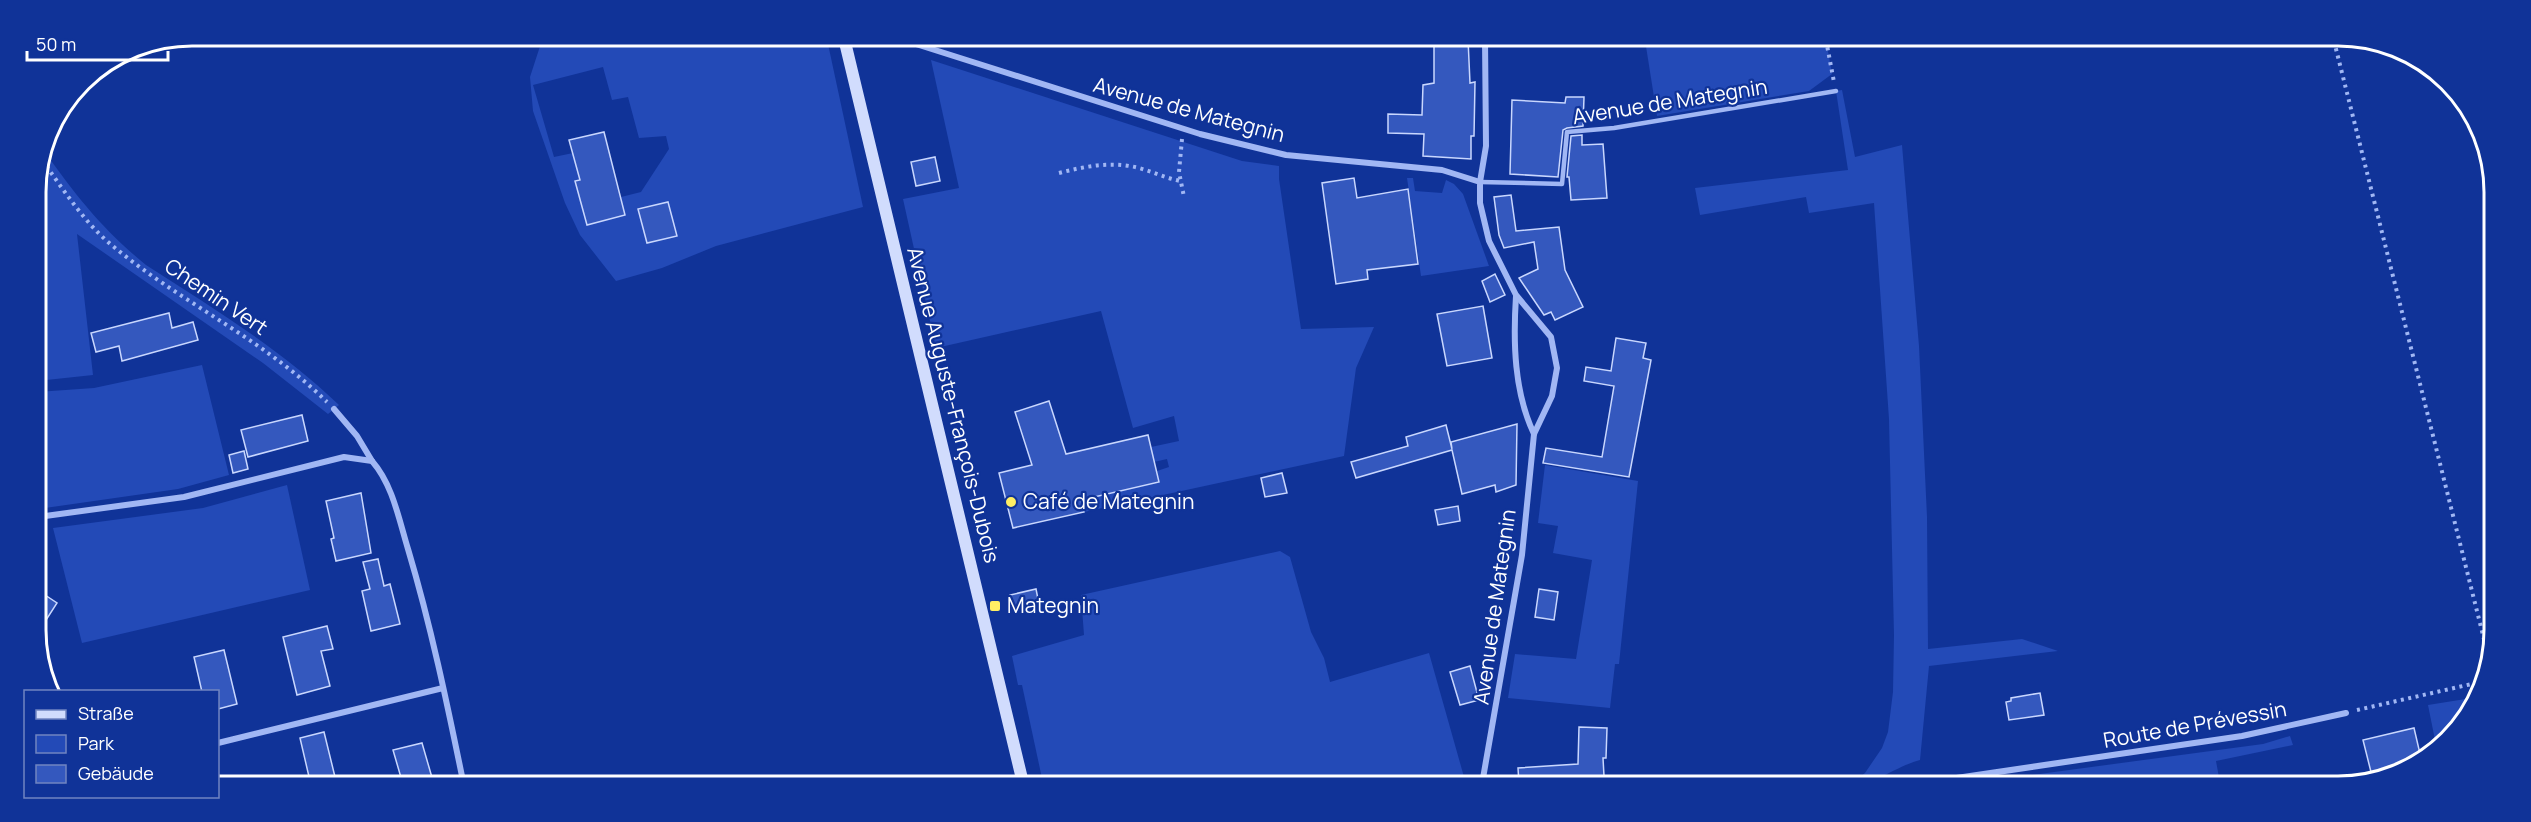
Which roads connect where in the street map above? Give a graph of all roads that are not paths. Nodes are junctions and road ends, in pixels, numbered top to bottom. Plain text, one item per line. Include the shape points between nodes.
1 (846, 46) edge
2 (922, 46) edge
3 (1485, 46) edge
4 (1836, 91) road end
5 (1480, 182) junction
6 (1516, 295) junction
7 (334, 409) road end
8 (1534, 434) junction
9 (372, 461) junction
10 (46, 516) edge
11 (443, 688) junction
12 (2346, 713) road end
13 (219, 743) edge
14 (1484, 775) edge
15 (1976, 775) edge
16 (462, 776) edge
17 (1021, 776) edge

1 - 17 main road, Avenue Auguste-François-Dubois
2 - 5 street, Avenue de Mategnin via 1183,129 1286,155 1442,170
3 - 5 street via 1486,146
4 - 5 lane, Avenue de Mategnin via 1614,128 1567,132 1562,184
5 - 6 street, Avenue de Mategnin via 1480,203 1489,241
6 - 8 street, Avenue de Mategnin via 1520,393
6 - 8 street, Avenue de Mategnin via 1551,337 1556,356 1556,384
7 - 9 street
8 - 14 street, Avenue de Mategnin via 1522,555
9 - 10 street via 344,457 184,497
9 - 11 street via 393,498
11 - 13 street
11 - 16 street
12 - 15 street, Route de Prévessin via 2242,736

